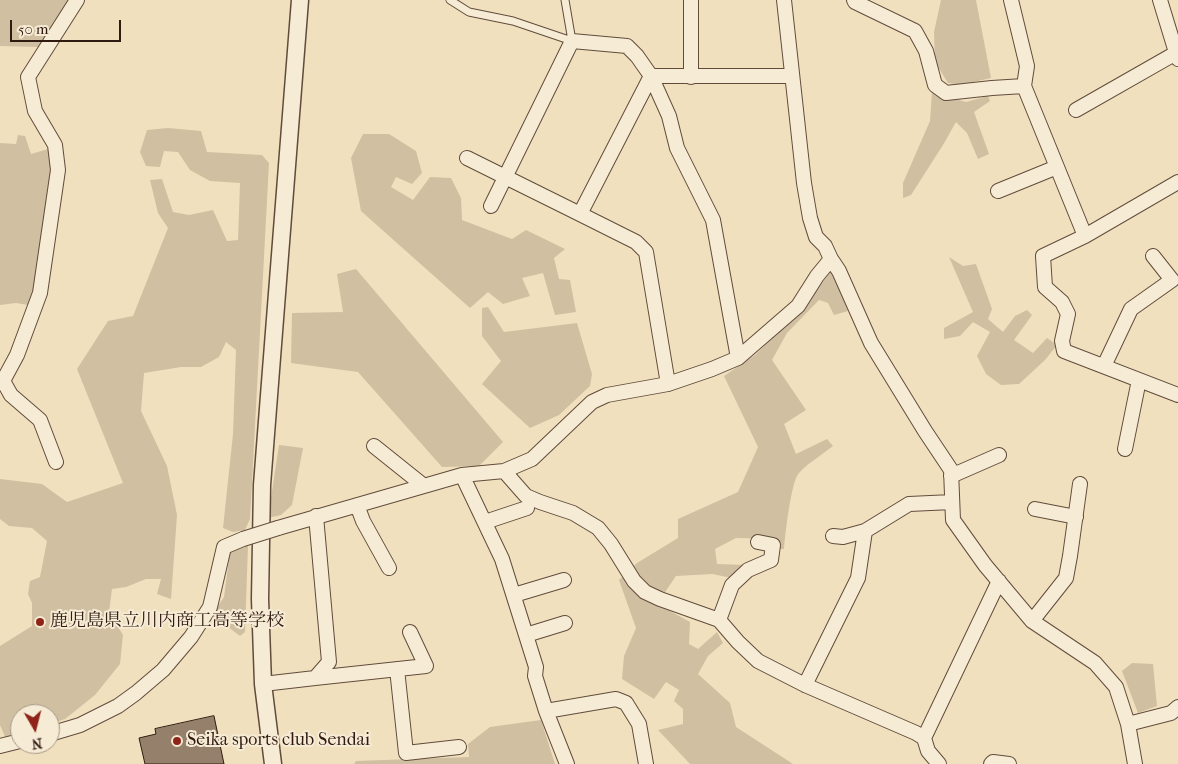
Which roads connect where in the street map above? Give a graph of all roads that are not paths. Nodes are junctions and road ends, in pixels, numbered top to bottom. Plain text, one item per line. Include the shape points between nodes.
1 (77, 0) edge
2 (300, 0) edge
3 (450, 0) edge
4 (565, 0) edge
5 (691, 0) edge
6 (784, 0) edge
7 (854, 0) edge
8 (1011, 0) edge
9 (1166, 2) edge
10 (572, 41) junction
11 (1177, 56) edge
12 (651, 76) junction
13 (792, 76) junction
14 (691, 77) junction
15 (1024, 86) junction
16 (1076, 110) dead end
17 (468, 158) dead end
18 (1057, 167) junction
19 (506, 178) junction
20 (1178, 182) edge
21 (998, 191) dead end
22 (491, 206) dead end
23 (580, 214) junction
24 (1084, 236) junction
25 (1153, 256) dead end
26 (831, 259) junction
27 (738, 358) junction
28 (1104, 366) junction
29 (1139, 380) junction
30 (668, 384) junction
31 (1178, 395) edge
32 (374, 446) dead end
33 (1125, 449) dead end
34 (1000, 455) dead end
35 (56, 462) dead end
36 (504, 471) junction
37 (462, 475) junction
38 (952, 476) junction
39 (1080, 484) dead end
40 (424, 486) junction
41 (952, 502) junction
42 (357, 504) junction
43 (527, 508) dead end
44 (1035, 509) dead end
45 (316, 516) junction
46 (1076, 517) junction
47 (485, 522) junction
48 (865, 531) junction
49 (833, 536) dead end
50 (758, 542) dead end
51 (389, 568) dead end
52 (564, 580) dead end
53 (999, 581) junction
54 (514, 595) junction
55 (719, 620) junction
56 (1032, 621) junction
57 (566, 623) dead end
58 (410, 632) dead end
59 (526, 635) junction
60 (397, 669) junction
61 (315, 678) junction
62 (263, 684) junction
63 (804, 685) junction
64 (1178, 707) edge
65 (546, 711) junction
66 (1128, 724) junction
67 (60, 731) edge
68 (924, 738) junction
69 (459, 747) dead end
70 (273, 764) edge
71 (567, 764) edge
72 (646, 764) edge
73 (939, 764) edge
74 (991, 764) edge
75 (1009, 764) edge
76 (1135, 764) edge

1 - 35 street via 28,77 34,111 55,145 58,170 40,293 17,355 3,381 11,395 40,420
2 - 62 street via 262,485 260,600
3 - 10 lane via 469,12 514,21
4 - 10 lane
5 - 14 street
6 - 13 street
7 - 15 street via 915,31 926,51 934,84 946,93
8 - 15 street via 1027,66
9 - 11 street
10 - 12 street via 627,46
10 - 19 street
11 - 16 street
12 - 14 street
12 - 23 street
12 - 27 street via 669,116 677,148 713,220
13 - 14 street
13 - 26 street via 810,218 816,237
15 - 18 street
17 - 19 street
18 - 21 street
18 - 24 street
19 - 22 street
19 - 23 street
20 - 24 street
23 - 30 street via 636,242 646,252
24 - 28 street via 1043,256 1045,287 1062,302 1068,314 1062,341 1064,350
25 - 28 street via 1172,280 1131,309
26 - 27 street via 798,306
26 - 38 street via 871,343
27 - 30 street
28 - 29 street
29 - 31 street
29 - 33 street
30 - 36 street via 607,395 592,402 532,458
32 - 40 street
34 - 38 street
36 - 37 street
36 - 55 street via 526,496 573,513 598,528 645,592
37 - 40 street
37 - 47 street
38 - 41 street
39 - 46 street
40 - 42 street
41 - 48 street via 909,504
41 - 53 street via 953,520
42 - 45 street
42 - 51 street
43 - 47 street
44 - 46 street
45 - 61 street via 329,662
45 - 67 street, bridge via 224,547 210,607 191,637 163,670 118,706
46 - 56 street via 1066,578
47 - 54 street
48 - 49 street via 843,537
48 - 63 street via 858,578
50 - 55 street via 774,545 771,560 748,570 732,585
52 - 54 street
53 - 56 street
53 - 68 street
54 - 59 street
55 - 63 street via 758,661
56 - 66 street via 1095,663 1116,686
57 - 59 street
58 - 60 street via 426,666
59 - 65 street
60 - 61 street
60 - 69 street via 406,753
61 - 62 street
62 - 70 street
63 - 68 street
64 - 66 street
65 - 71 street
65 - 72 street via 616,699 626,703 639,724
66 - 76 street
68 - 73 street via 928,751
74 - 75 street

